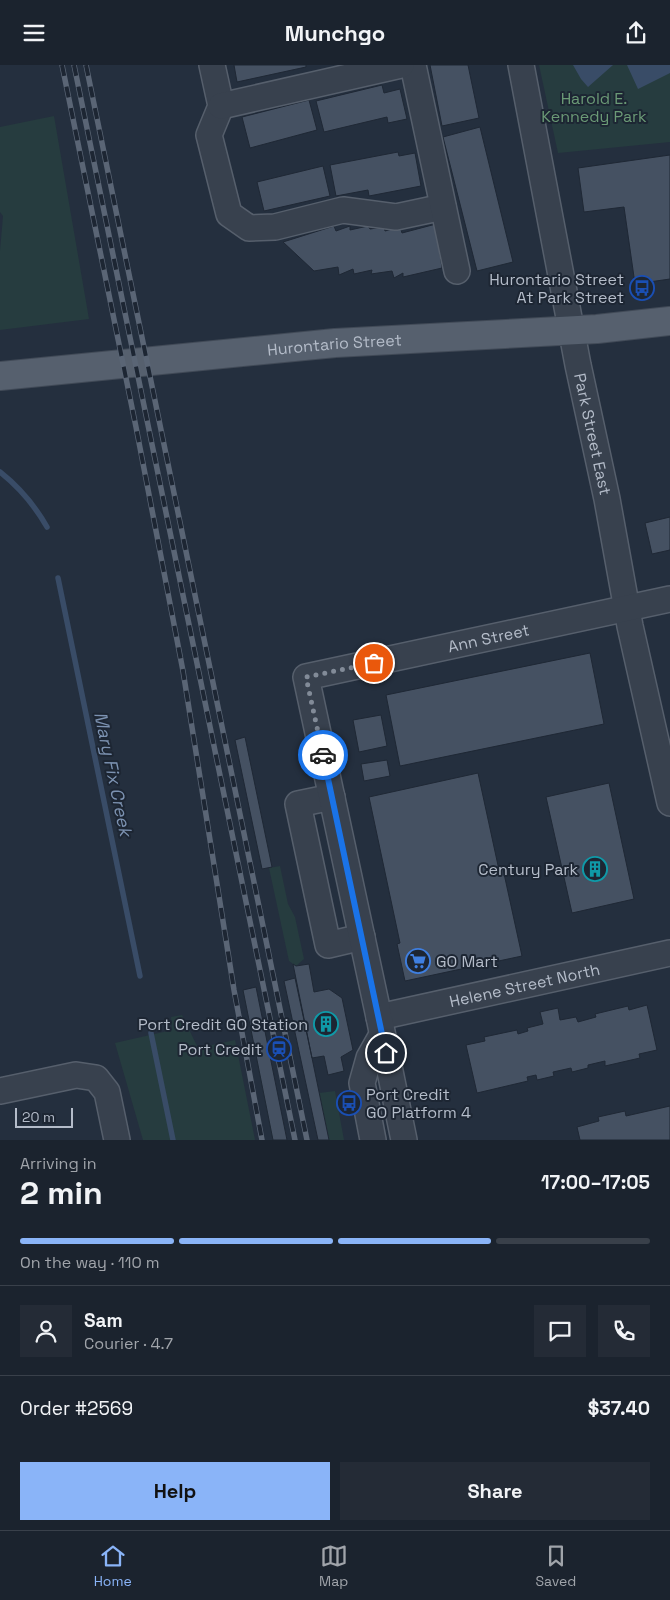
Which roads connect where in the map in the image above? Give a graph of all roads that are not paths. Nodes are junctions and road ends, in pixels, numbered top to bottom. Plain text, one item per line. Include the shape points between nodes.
1 (212, 65) edge
2 (401, 65) edge
3 (413, 65) edge
4 (522, 65) edge
5 (221, 106) junction
6 (443, 207) junction
7 (457, 271) dead end
8 (670, 321) edge
9 (572, 330) junction
10 (0, 376) edge
11 (670, 599) edge
12 (628, 608) junction
13 (332, 797) junction
14 (670, 803) edge
15 (362, 937) junction
16 (670, 953) edge
17 (381, 1026) junction
18 (0, 1091) edge
19 (117, 1140) edge
20 (373, 1140) edge
21 (404, 1140) edge

1 - 5 street
2 - 5 street
3 - 6 street
4 - 9 street, Park Street East
5 - 6 street via 209,135 229,215 249,228 275,227 343,210 396,217
6 - 7 street
8 - 9 main road, Hurontario Street
9 - 10 main road, Hurontario Street via 335,343
9 - 12 street, Park Street East
11 - 12 street, Ann Street
12 - 13 street, Ann Street via 306,677
12 - 14 street, Park Street East
13 - 15 street
13 - 15 street via 298,804 328,945
15 - 17 street
16 - 17 street, Helene Street North
17 - 20 street via 362,1083
17 - 21 street
18 - 19 street via 76,1075 96,1079 107,1092

